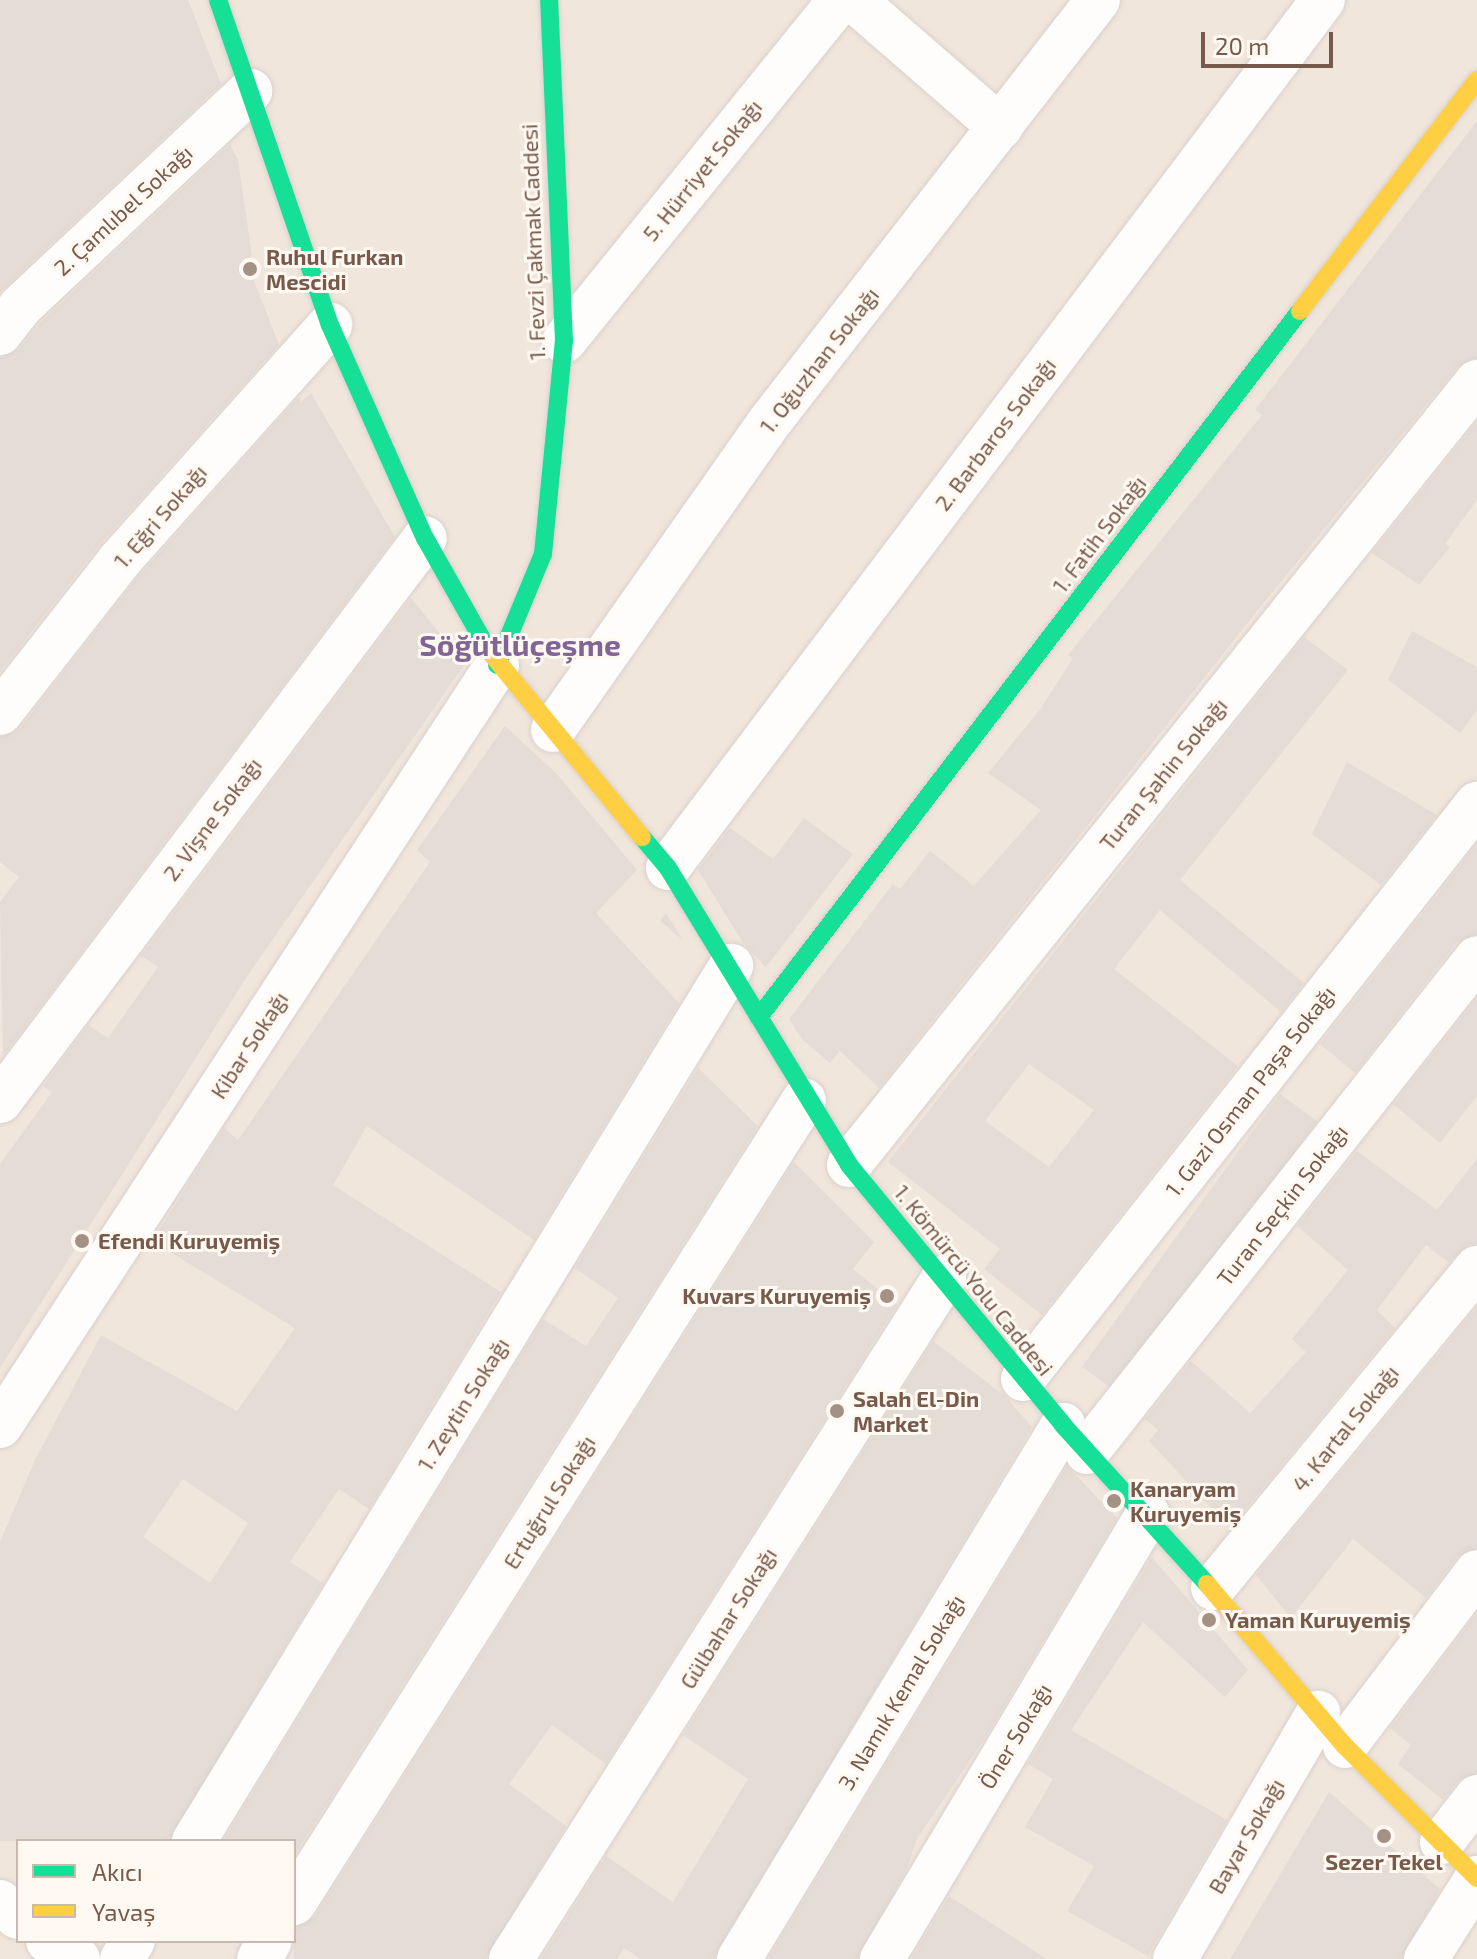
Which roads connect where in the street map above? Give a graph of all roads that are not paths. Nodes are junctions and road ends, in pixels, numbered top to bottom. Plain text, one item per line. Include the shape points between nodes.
1 (218, 0) edge
2 (549, 0) edge
3 (840, 0) edge
4 (854, 0) edge
5 (1098, 0) edge
6 (1323, 0) edge
7 (1477, 80) edge
8 (250, 91) junction
9 (1000, 127) junction
10 (330, 325) junction
11 (0, 333) edge
12 (564, 341) junction
13 (1477, 382) edge
14 (425, 538) junction
15 (497, 665) junction
16 (0, 713) edge
17 (553, 730) junction
18 (1477, 804) edge
19 (668, 868) junction
20 (1477, 958) edge
21 (731, 966) junction
22 (759, 1017) junction
23 (804, 1100) junction
24 (0, 1101) edge
25 (849, 1165) junction
26 (1477, 1268) edge
27 (944, 1278) junction
28 (1023, 1379) junction
29 (0, 1426) edge
30 (1075, 1438) junction
31 (1148, 1514) junction
32 (1477, 1572) edge
33 (1213, 1588) junction
34 (1318, 1713) junction
35 (1345, 1746) junction
36 (1477, 1797) edge
37 (195, 1839) edge
38 (1442, 1842) junction
39 (1477, 1878) edge
40 (296, 1900) edge
41 (0, 1902) edge
42 (16, 1915) edge
43 (511, 1959) edge
44 (739, 1959) edge
45 (882, 1959) edge
46 (1175, 1959) edge
47 (1426, 1959) edge

1 - 8 street, 1. Kömürcü Yolu Caddesi
2 - 12 street, 1. Fevzi Çakmak Caddesi
3 - 12 street, 5. Hürriyet Sokağı
4 - 9 street
5 - 9 street, 1. Oğuzhan Sokağı
6 - 19 street, 2. Barbaros Sokağı
7 - 22 street, 1. Fatih Sokağı
8 - 10 street, 1. Kömürcü Yolu Caddesi
8 - 11 street, 2. Çamlıbel Sokağı via 20,307
9 - 17 street, 1. Oğuzhan Sokağı via 771,420
10 - 14 street, 1. Kömürcü Yolu Caddesi
10 - 16 street, 1. Eğri Sokağı via 119,561
12 - 15 street, 1. Fevzi Çakmak Caddesi via 543,554
13 - 25 street, Turan Şahin Sokağı
14 - 15 street, 1. Kömürcü Yolu Caddesi
14 - 24 street, 2. Vişne Sokağı
15 - 17 street, 1. Kömürcü Yolu Caddesi
15 - 29 street, Kibar Sokağı
17 - 19 street, 1. Kömürcü Yolu Caddesi
18 - 28 street, 1. Gazi Osman Paşa Sokağı
19 - 21 street, 1. Kömürcü Yolu Caddesi
20 - 30 street, Turan Seçkin Sokağı
21 - 22 street, 1. Kömürcü Yolu Caddesi
21 - 37 street, 1. Zeytin Sokağı
22 - 23 street, 1. Kömürcü Yolu Caddesi
23 - 25 street, 1. Kömürcü Yolu Caddesi
23 - 40 street, Ertuğrul Sokağı
25 - 27 street, 1. Kömürcü Yolu Caddesi
26 - 33 street, 4. Kartal Sokağı
27 - 28 street, 1. Kömürcü Yolu Caddesi
27 - 43 street, Gülbahar Sokağı
28 - 30 street, 1. Kömürcü Yolu Caddesi
30 - 31 street, 1. Kömürcü Yolu Caddesi
30 - 44 street, 3. Namık Kemal Sokağı
31 - 33 street, 1. Kömürcü Yolu Caddesi
31 - 45 street, Öner Sokağı
32 - 35 street
33 - 34 street, 1. Kömürcü Yolu Caddesi
34 - 35 street, 1. Kömürcü Yolu Caddesi
34 - 46 street, Bayar Sokağı
35 - 38 street, 1. Kömürcü Yolu Caddesi
36 - 38 street
38 - 39 street, 1. Kömürcü Yolu Caddesi
39 - 47 street
41 - 42 street

